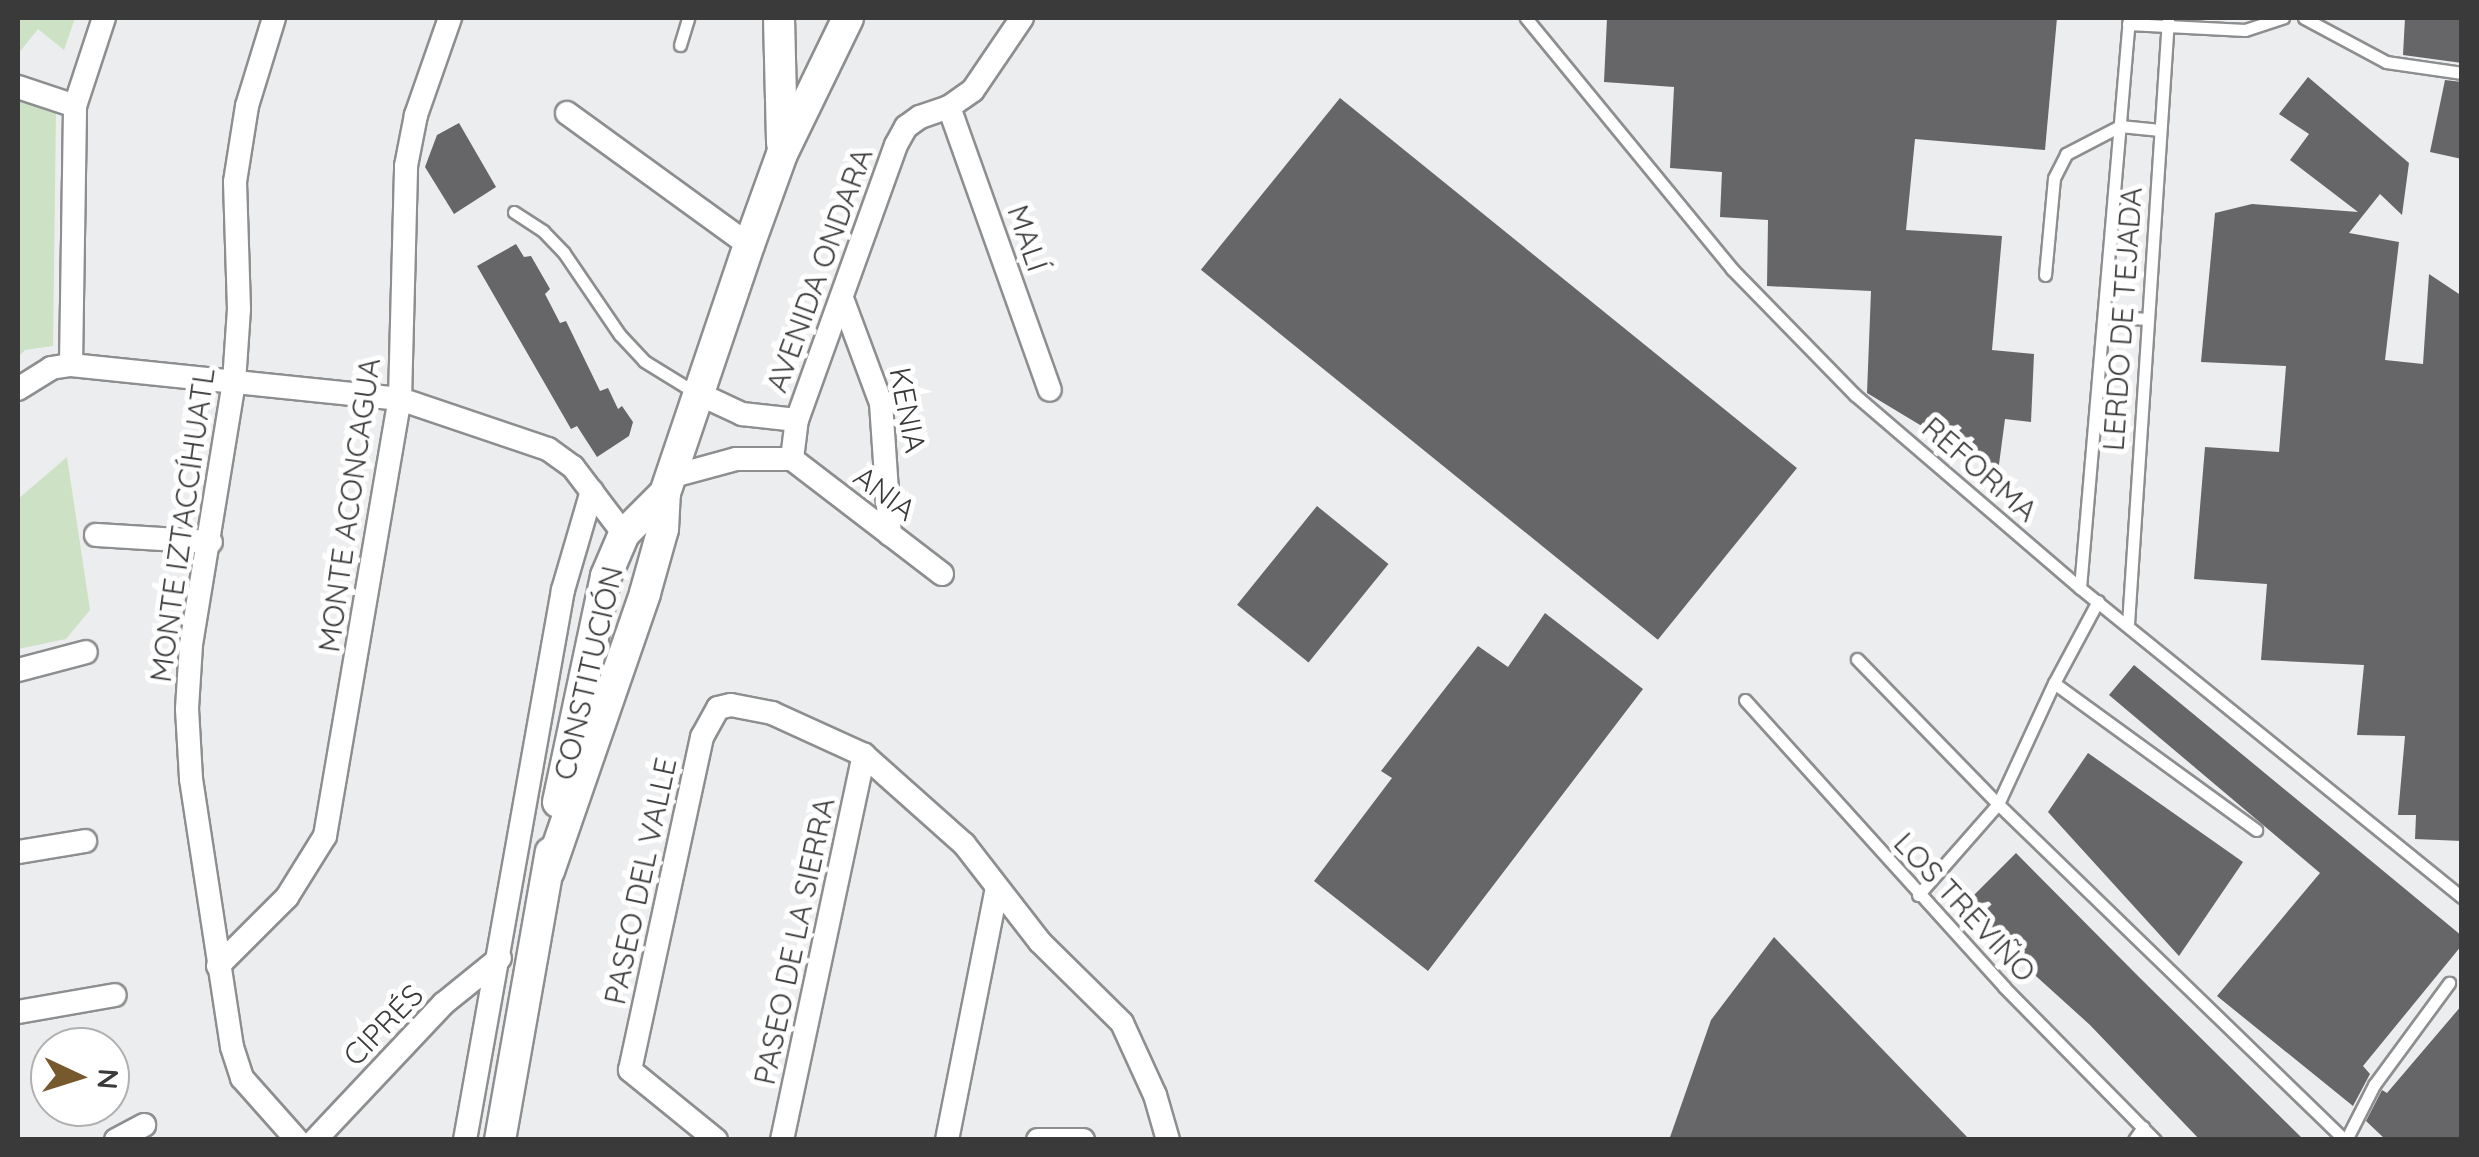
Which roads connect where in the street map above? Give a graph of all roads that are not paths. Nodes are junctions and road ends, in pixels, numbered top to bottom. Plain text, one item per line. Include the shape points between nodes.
1 (104, 18) edge
2 (274, 18) edge
3 (450, 18) edge
4 (688, 18) edge
5 (779, 18) edge
6 (848, 18) edge
7 (1022, 18) edge
8 (1526, 18) edge
9 (2283, 18) edge
10 (2304, 18) edge
11 (2128, 21) edge
12 (2168, 22) edge
13 (680, 46) dead end
14 (2462, 73) edge
15 (18, 87) edge
16 (75, 106) junction
17 (949, 107) junction
18 (567, 113) dead end
19 (2120, 126) junction
20 (2160, 130) junction
21 (782, 154) junction
22 (514, 212) dead end
23 (748, 244) junction
24 (2045, 275) dead end
25 (843, 301) junction
26 (2105, 316) junction
27 (2148, 319) junction
28 (71, 365) junction
29 (234, 382) junction
30 (18, 389) edge
31 (1050, 390) dead end
32 (698, 394) junction
33 (400, 399) junction
34 (742, 414) junction
35 (797, 420) junction
36 (736, 458) junction
37 (792, 460) junction
38 (668, 485) junction
39 (592, 491) junction
40 (624, 534) junction
41 (96, 535) dead end
42 (890, 535) junction
43 (211, 542) junction
44 (942, 574) dead end
45 (2080, 588) junction
46 (2098, 602) junction
47 (2128, 624) junction
48 (86, 652) dead end
49 (1858, 659) dead end
50 (18, 670) edge
51 (2054, 683) junction
52 (1745, 700) dead end
53 (864, 756) junction
54 (1998, 804) junction
55 (2256, 830) dead end
56 (85, 841) dead end
57 (18, 852) edge
58 (549, 871) junction
59 (997, 888) junction
60 (1918, 895) junction
61 (2462, 898) edge
62 (500, 958) junction
63 (218, 966) junction
64 (2450, 983) dead end
65 (114, 995) dead end
66 (18, 1012) edge
67 (472, 1105) junction
68 (144, 1126) dead end
69 (2143, 1128) junction
70 (510, 1134) edge
71 (116, 1140) edge
72 (297, 1140) edge
73 (316, 1140) edge
74 (465, 1140) edge
75 (716, 1140) edge
76 (782, 1140) edge
77 (947, 1140) edge
78 (1038, 1140) edge
79 (1083, 1140) edge
80 (1168, 1140) edge
81 (2134, 1140) edge
82 (2155, 1140) edge
83 (2346, 1140) edge

1 - 16 street
2 - 29 street, MONTE IZTACCÍHUATL via 247,106 235,182
3 - 33 street, MONTE ACONCAGUA via 406,166
4 - 13 lane
5 - 21 street
6 - 21 street, CONSTITUCIÓN
7 - 17 street, AVENIDA ONDARA via 988,72
8 - 45 lane, REFORMA via 1668,196 1800,342
9 - 12 lane via 2245,30
10 - 14 lane via 2386,62
11 - 12 lane
11 - 19 lane, LERDO DE TEJADA
12 - 20 lane, LERDO DE TEJADA
15 - 16 street
16 - 28 street
17 - 25 street, AVENIDA ONDARA via 920,117 896,145
17 - 31 street, MALÍ
18 - 23 street
19 - 20 lane
19 - 24 lane via 2066,154 2058,166
19 - 26 lane, LERDO DE TEJADA
20 - 27 lane, LERDO DE TEJADA
21 - 23 street, CONSTITUCIÓN
22 - 32 lane via 564,253 644,361
23 - 32 street, CONSTITUCIÓN
25 - 35 street, AVENIDA ONDARA
25 - 42 street, KENIA via 881,403
26 - 27 lane
26 - 45 lane, LERDO DE TEJADA
27 - 47 lane, LERDO DE TEJADA
28 - 29 street
28 - 30 street via 51,368
29 - 33 street
29 - 43 street, MONTE IZTACCÍHUATL
32 - 34 street, AVENIDA ONDARA
32 - 38 street, CONSTITUCIÓN
33 - 39 street via 548,448
33 - 63 street, MONTE ACONCAGUA via 325,836 288,897
34 - 35 street, AVENIDA ONDARA
34 - 36 street
35 - 37 street, AVENIDA ONDARA
36 - 37 street
36 - 38 street
37 - 42 street, ANIA
38 - 40 street, CONSTITUCIÓN
38 - 58 street, CONSTITUCIÓN via 645,594
39 - 40 street
39 - 62 street via 563,590
40 - 58 street, CONSTITUCIÓN via 606,576 573,716
41 - 43 street
42 - 44 street, ANIA
43 - 63 street, MONTE IZTACCÍHUATL via 191,645 187,710 190,780
45 - 46 lane, REFORMA
46 - 47 lane, REFORMA
46 - 51 lane
47 - 61 lane, REFORMA
48 - 50 street
49 - 54 lane
51 - 54 lane
51 - 55 lane
52 - 60 lane, LOS TREVIÑO
53 - 59 street via 964,844
53 - 75 street, PASEO DEL VALLE via 750,706 718,708 702,737 630,1070
53 - 76 street, PASEO DE LA SIERRA
54 - 60 lane
54 - 83 lane
56 - 57 street
58 - 70 street, CONSTITUCIÓN
59 - 77 street
59 - 80 street via 1040,942 1122,1023
60 - 69 lane, LOS TREVIÑO
62 - 67 street
62 - 73 street, CIPRÉS via 443,1004
63 - 72 street, MONTE IZTACCÍHUATL via 242,1078
64 - 83 lane via 2374,1084
65 - 66 street
67 - 70 street
67 - 74 street
68 - 71 street
69 - 81 lane
69 - 82 lane, LOS TREVIÑO
78 - 79 street

